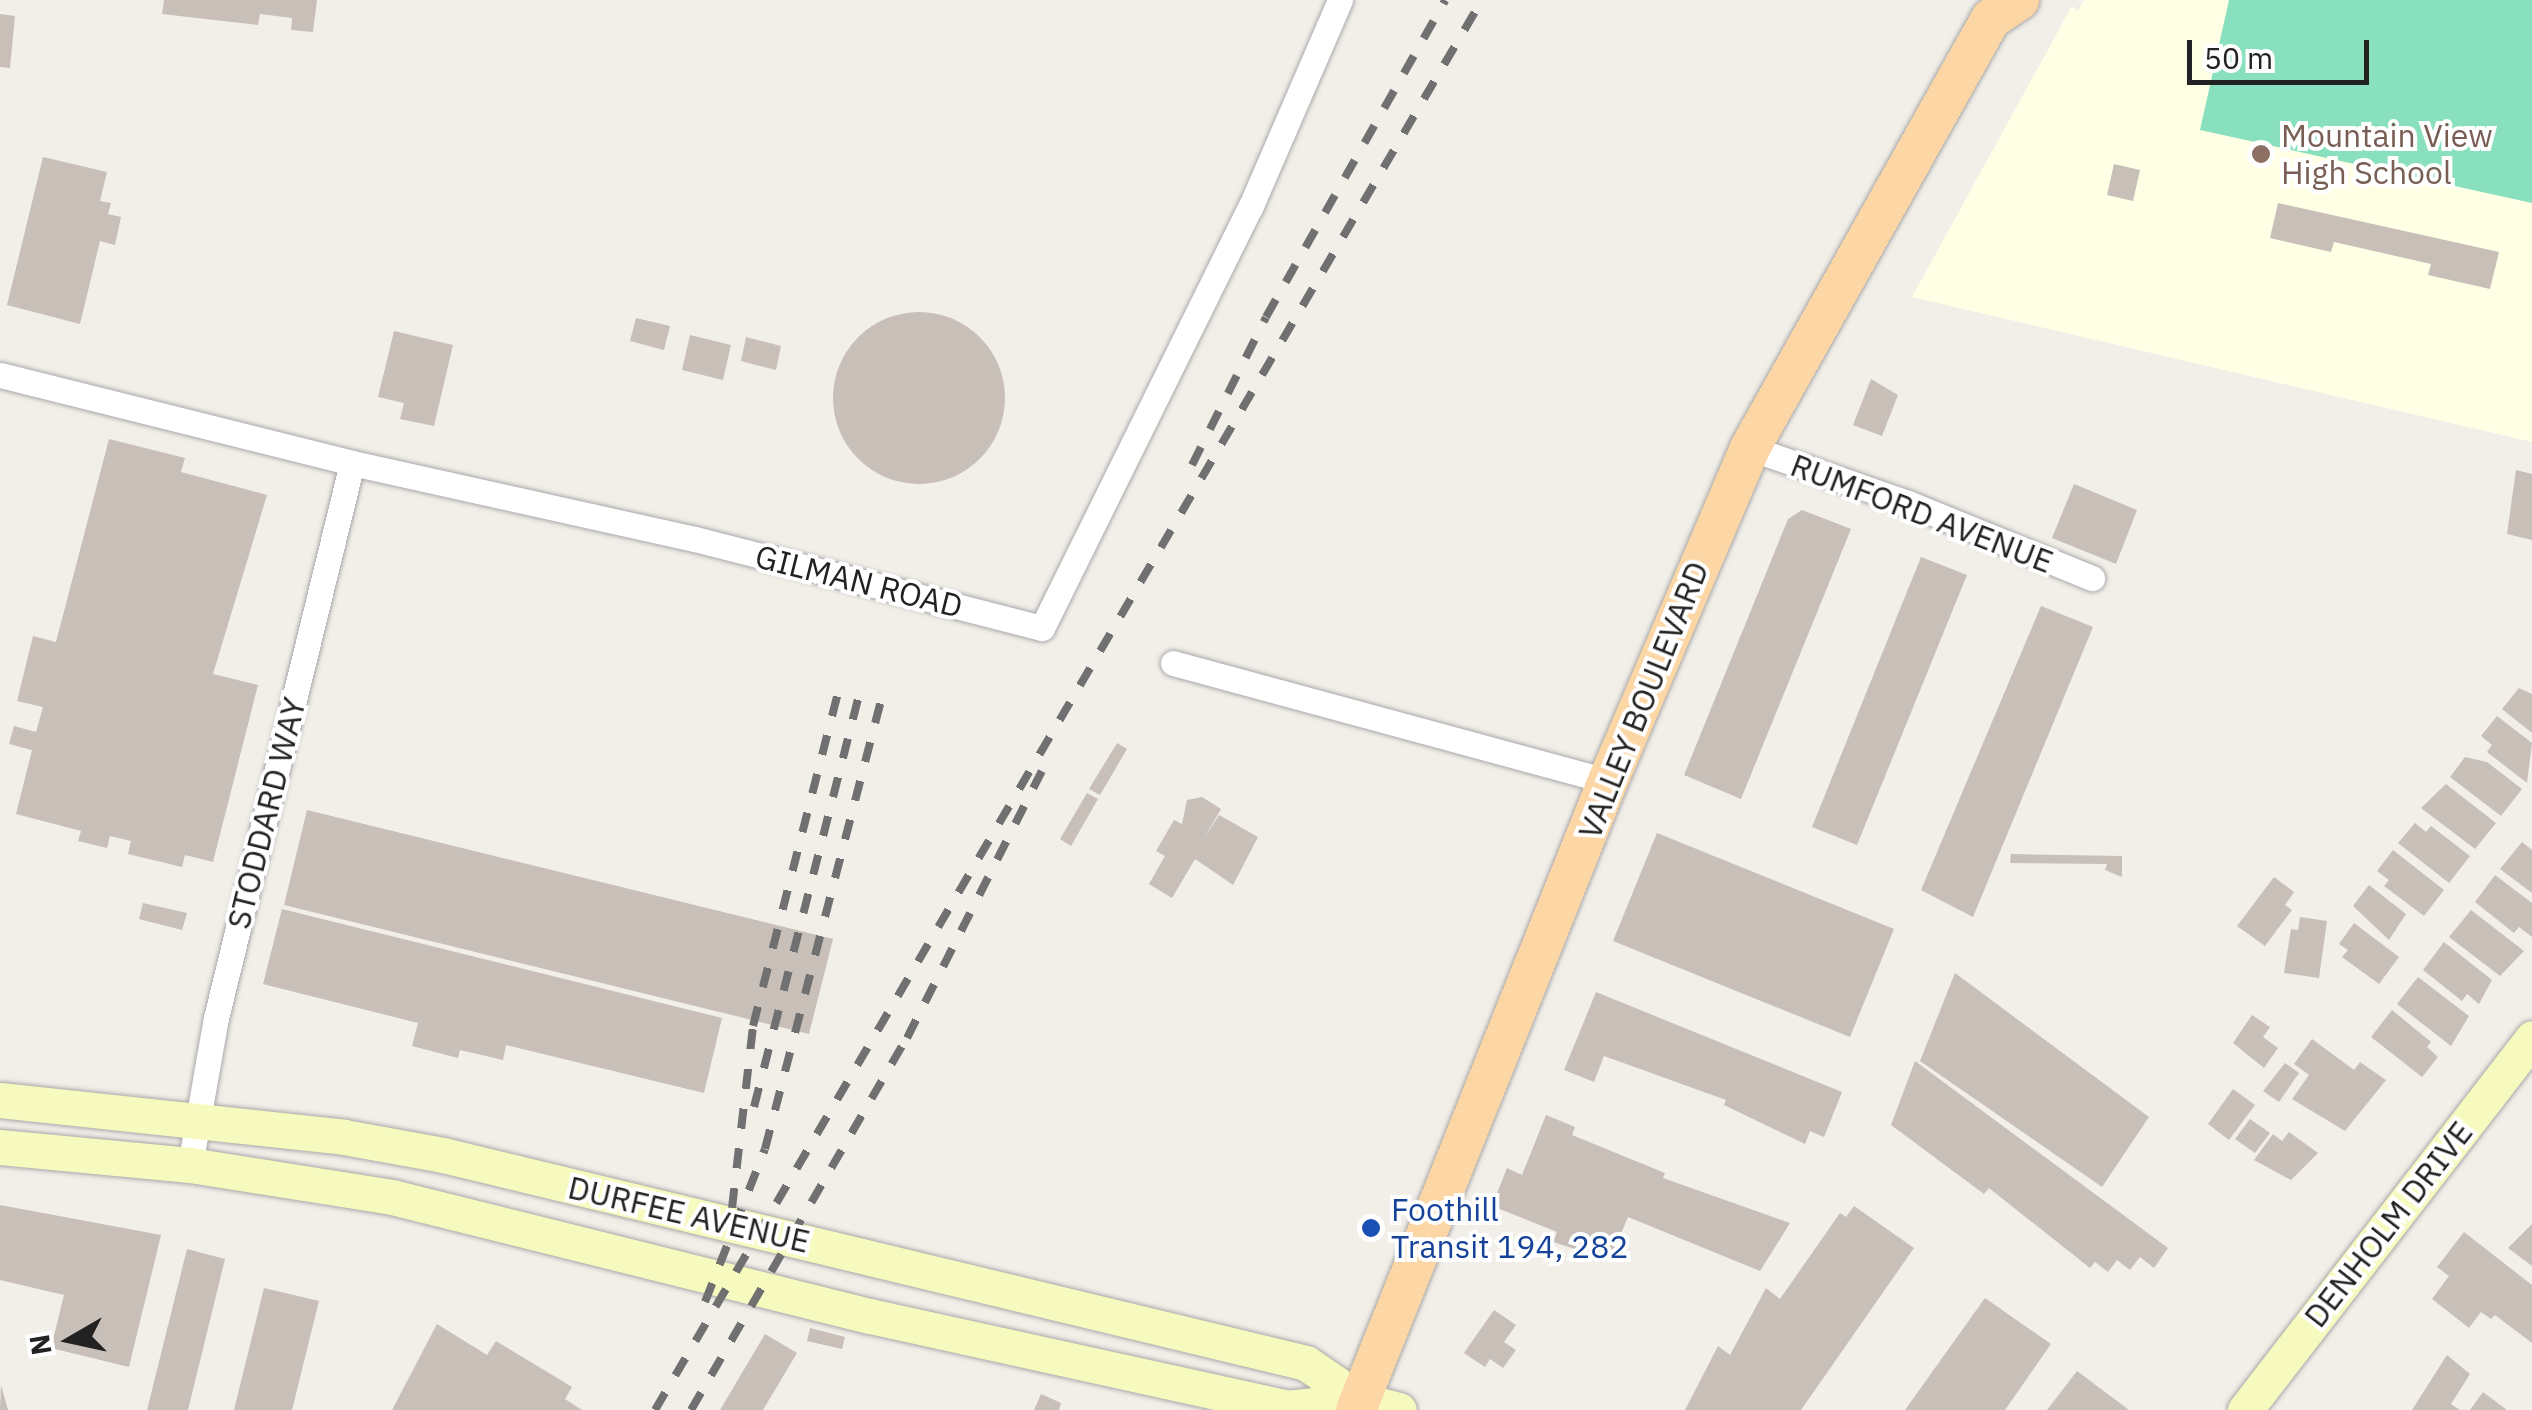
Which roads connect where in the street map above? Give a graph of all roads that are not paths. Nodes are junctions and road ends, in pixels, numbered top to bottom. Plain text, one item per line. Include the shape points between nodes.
1 (1340, 0) edge
2 (2000, 6) edge
3 (0, 375) edge
4 (1750, 448) junction
5 (352, 463) junction
6 (2092, 578) dead end
7 (1173, 663) dead end
8 (1608, 781) junction
9 (2532, 1038) edge
10 (0, 1100) edge
11 (198, 1122) junction
12 (0, 1147) edge
13 (190, 1166) junction
14 (1358, 1405) edge
15 (1398, 1410) edge
16 (2245, 1410) edge

1 - 5 street, GILMAN ROAD via 1250,208 1042,628 695,538
2 - 4 main road, VALLEY BOULEVARD
3 - 5 street, GILMAN ROAD
4 - 6 street, RUMFORD AVENUE
4 - 8 main road, VALLEY BOULEVARD
5 - 11 street, STODDARD WAY via 216,1018
7 - 8 street
8 - 14 main road, VALLEY BOULEVARD
9 - 16 main road, DENHOLM DRIVE
10 - 11 main road, DURFEE AVENUE
11 - 13 street, STODDARD WAY
11 - 14 main road, DURFEE AVENUE via 443,1154 1306,1363
12 - 13 main road, DURFEE AVENUE
13 - 14 main road, DURFEE AVENUE via 392,1197 870,1316 1286,1408
14 - 15 main road, DURFEE AVENUE

